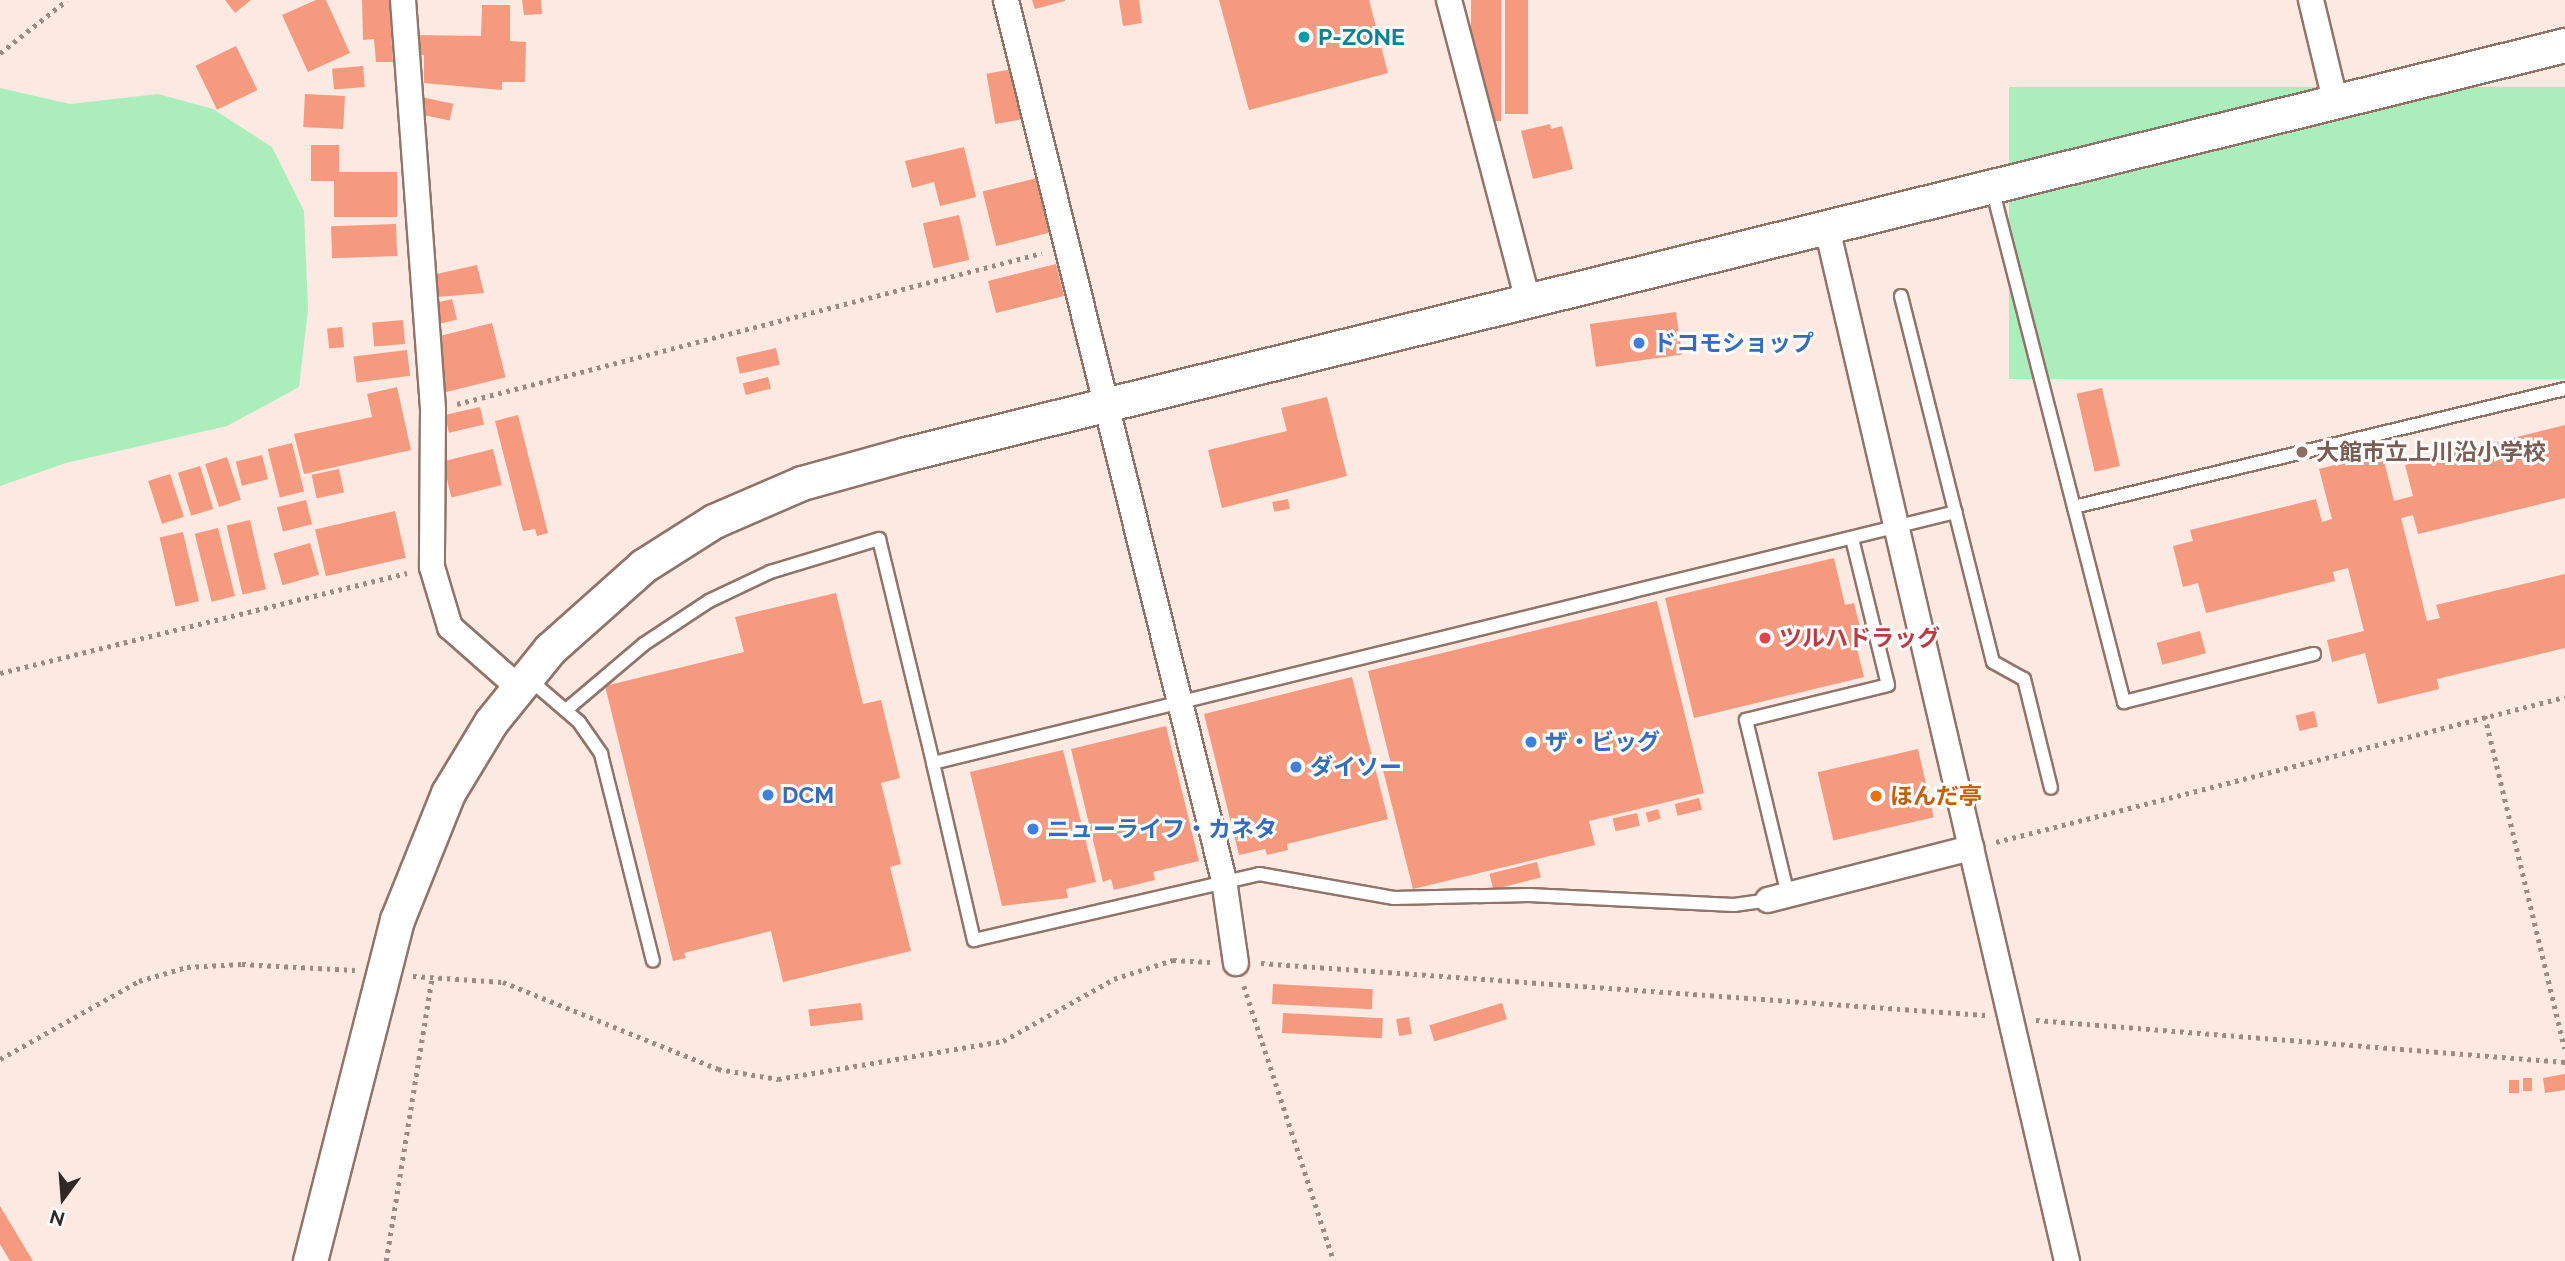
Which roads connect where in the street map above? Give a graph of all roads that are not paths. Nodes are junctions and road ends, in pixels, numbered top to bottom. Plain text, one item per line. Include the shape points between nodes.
1 (403, 0) edge
2 (1006, 0) edge
3 (1449, 0) edge
4 (2311, 0) edge
5 (2565, 45) edge
6 (2336, 104) junction
7 (1991, 184) junction
8 (1827, 228) junction
9 (1901, 296) dead end
10 (1529, 304) junction
11 (2565, 388) edge
12 (1106, 406) junction
13 (2074, 507) junction
14 (1955, 512) junction
15 (1895, 527) junction
16 (1852, 538) junction
17 (2314, 654) dead end
18 (522, 682) junction
19 (1180, 703) junction
20 (566, 710) junction
21 (933, 764) junction
22 (2050, 789) dead end
23 (1971, 848) junction
24 (1224, 880) junction
25 (1778, 897) junction
26 (653, 961) dead end
27 (1236, 963) road end
28 (310, 1261) edge
29 (2067, 1261) edge

1 - 18 street via 433,410 432,567 450,627
2 - 12 street
3 - 10 street
4 - 6 street
5 - 6 street
6 - 7 street
7 - 8 street
7 - 13 lane
8 - 10 street
8 - 15 street
9 - 14 lane
10 - 12 street
11 - 13 lane
12 - 18 street via 839,472 723,517 622,583
12 - 19 street
13 - 17 lane via 2124,702
14 - 15 lane
14 - 22 lane via 1993,662 2024,679
15 - 16 lane
15 - 23 street
16 - 19 lane
16 - 25 lane via 1888,685 1746,720
18 - 20 lane
18 - 28 street via 469,755 426,838 382,973
19 - 21 lane
19 - 24 street
20 - 21 lane via 644,644 709,601 789,565 879,539
20 - 26 lane via 601,754
21 - 24 lane via 974,940
23 - 25 street
23 - 29 street
24 - 25 lane via 1259,874 1394,898 1529,895 1734,905
24 - 27 street

